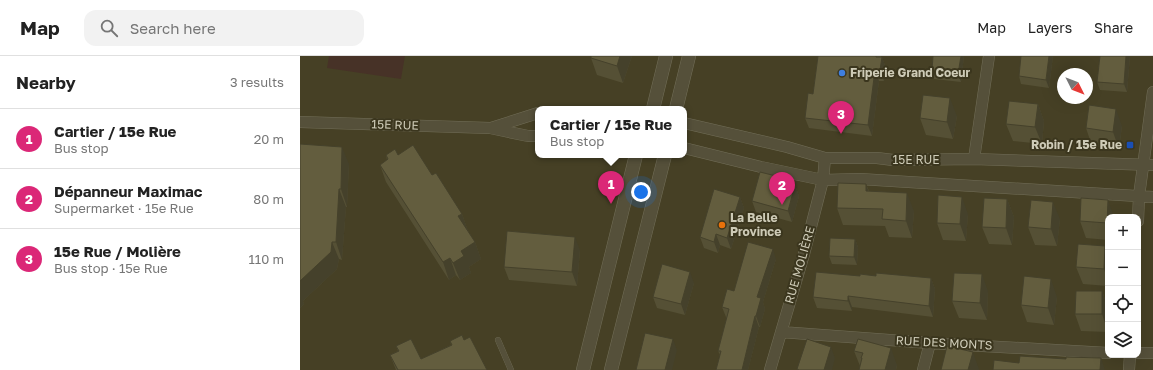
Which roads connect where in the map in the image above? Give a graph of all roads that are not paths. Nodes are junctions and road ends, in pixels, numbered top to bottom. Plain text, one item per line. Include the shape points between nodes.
1 (666, 56) edge
2 (689, 56) edge
3 (989, 56) edge
4 (1153, 92) edge
5 (654, 106) edge
6 (677, 106) edge
7 (535, 113) edge
8 (300, 122) edge
9 (687, 124) edge
10 (490, 128) junction
11 (535, 136) edge
12 (687, 149) edge
13 (635, 158) edge
14 (664, 158) edge
15 (824, 158) junction
16 (974, 159) junction
17 (1148, 165) edge
18 (823, 180) junction
19 (1140, 196) junction
20 (1153, 197) edge
21 (1139, 214) edge
22 (781, 332) junction
23 (498, 340) dead end
24 (930, 343) junction
25 (1105, 353) edge
26 (1141, 353) edge
27 (1153, 353) edge
28 (1130, 358) edge
29 (511, 370) edge
30 (583, 370) edge
31 (611, 370) edge
32 (770, 370) edge
33 (924, 370) edge
34 (1129, 370) edge

1 - 5 street
2 - 6 street
3 - 16 street
4 - 17 street
7 - 10 street, 15E RUE
8 - 10 street, 15E RUE
9 - 15 street, 15E RUE
10 - 11 street, 15E RUE
12 - 18 street, 15E RUE
13 - 30 street
14 - 31 street
15 - 16 street, 15E RUE
15 - 18 street, RUE MOLIÈRE
16 - 17 street, 15E RUE
17 - 19 street
18 - 19 street, 15E RUE via 868,180
18 - 22 street, RUE MOLIÈRE
19 - 20 street, 15E RUE
19 - 21 street
22 - 24 street, RUE DES MONTS
22 - 32 street, RUE MOLIÈRE
23 - 29 lane
24 - 25 street, RUE DES MONTS
24 - 33 street
26 - 27 street
28 - 34 street

